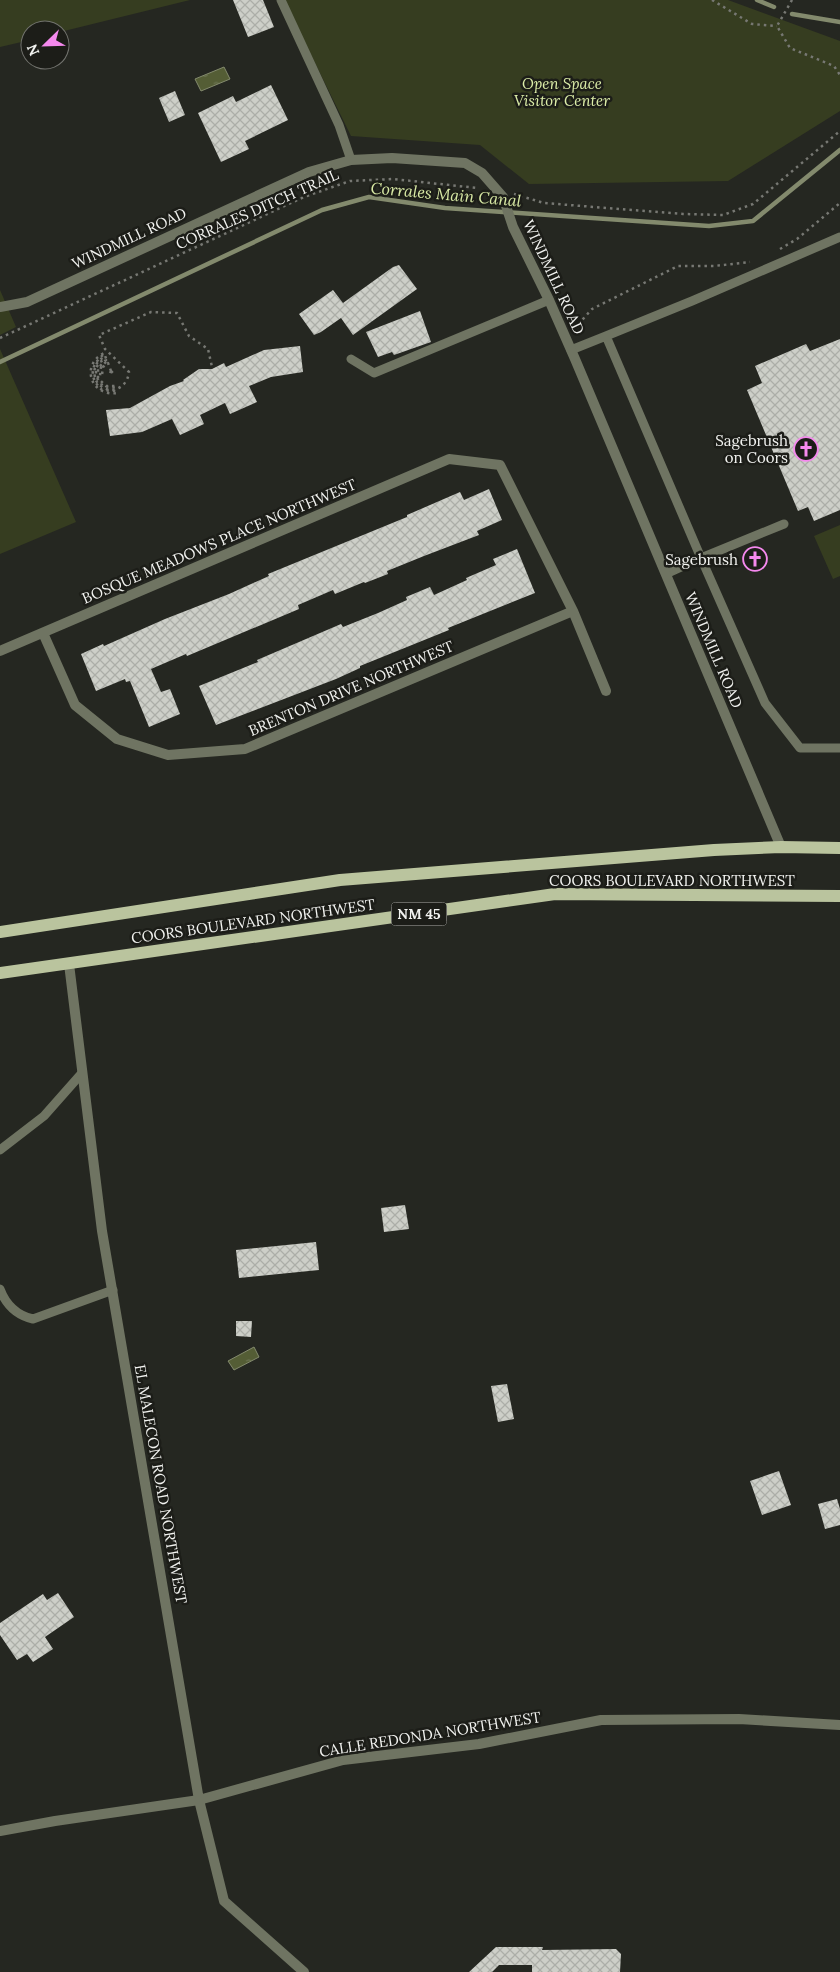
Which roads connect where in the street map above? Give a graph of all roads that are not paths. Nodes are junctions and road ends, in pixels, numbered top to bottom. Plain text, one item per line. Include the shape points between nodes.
1 (281, 0) edge
2 (351, 160) junction
3 (840, 237) edge
4 (549, 300) junction
5 (0, 307) edge
6 (606, 336) junction
7 (572, 350) junction
8 (351, 358) dead end
9 (784, 524) dead end
10 (702, 558) junction
11 (666, 574) junction
12 (573, 612) junction
13 (43, 633) junction
14 (0, 651) edge
15 (606, 691) dead end
16 (840, 748) edge
17 (781, 847) junction
18 (840, 848) edge
19 (840, 896) edge
20 (0, 932) edge
21 (68, 964) junction
22 (0, 973) edge
23 (82, 1073) junction
24 (0, 1150) edge
25 (0, 1289) edge
26 (112, 1290) junction
27 (840, 1725) edge
28 (199, 1800) junction
29 (0, 1831) edge
30 (304, 1972) edge

1 - 2 lane via 340,125
2 - 4 street, WINDMILL ROAD via 392,158 465,163 482,173 504,197 513,228
2 - 5 street, WINDMILL ROAD via 309,172 27,302
3 - 6 lane
4 - 7 street, WINDMILL ROAD
4 - 8 lane via 374,374
6 - 7 lane
6 - 10 lane
7 - 11 street, WINDMILL ROAD
9 - 10 lane
10 - 11 lane
10 - 16 lane via 765,703 800,748
11 - 17 street, WINDMILL ROAD
12 - 13 street, BRENTON DRIVE NORTHWEST via 245,749 168,755 117,739 75,706
12 - 13 street, BOSQUE MEADOWS PLACE NORTHWEST via 500,465 449,459
12 - 15 street
13 - 14 street, BOSQUE MEADOWS PLACE NORTHWEST
17 - 18 main road, COORS BOULEVARD NORTHWEST
17 - 20 main road, COORS BOULEVARD NORTHWEST via 631,855 340,880
19 - 21 main road, COORS BOULEVARD NORTHWEST / NM 45 via 555,894
21 - 22 main road, COORS BOULEVARD NORTHWEST / NM 45
21 - 23 street, EL MALECON ROAD NORTHWEST
23 - 24 lane via 44,1116
23 - 26 street, EL MALECON ROAD NORTHWEST
25 - 26 lane via 10,1307 33,1319
26 - 28 street, EL MALECON ROAD NORTHWEST
27 - 28 street, CALLE REDONDA NORTHWEST via 739,1718 601,1720 479,1744 343,1760
28 - 29 street, CALLE REDONDA NORTHWEST
28 - 30 street, EL MALECON ROAD NORTHWEST via 224,1902

